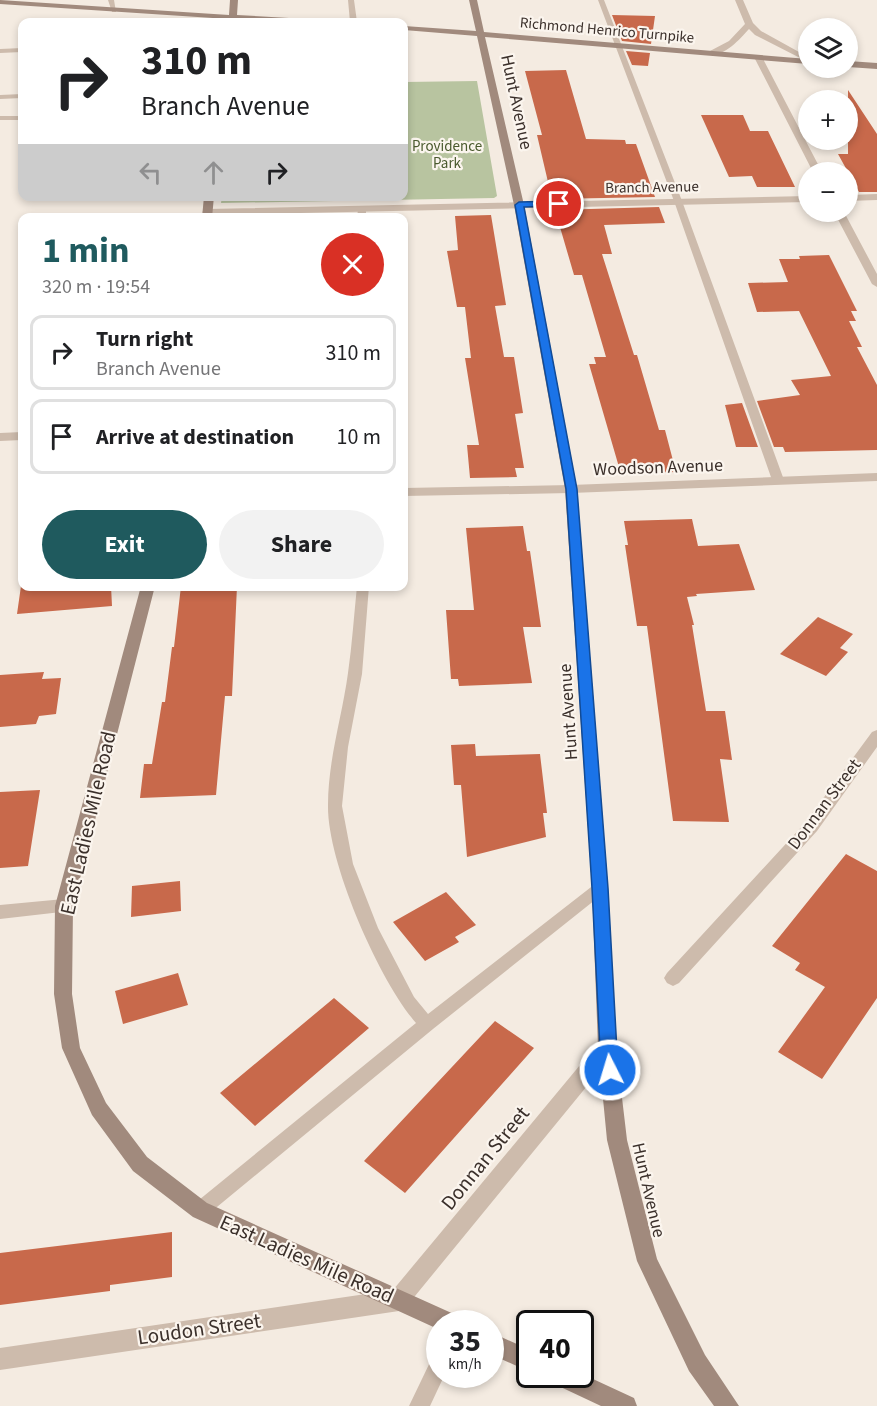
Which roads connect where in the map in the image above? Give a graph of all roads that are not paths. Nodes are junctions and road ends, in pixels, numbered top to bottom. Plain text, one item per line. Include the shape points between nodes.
1 (111, 0) edge
2 (234, 0) edge
3 (351, 0) edge
4 (473, 0) edge
5 (601, 0) edge
6 (739, 0) edge
7 (0, 2) edge
8 (114, 11) junction
9 (206, 18) edge
10 (232, 18) edge
11 (353, 18) edge
12 (749, 24) junction
13 (408, 28) edge
14 (481, 33) junction
15 (619, 45) junction
16 (18, 50) edge
17 (0, 51) edge
18 (713, 53) junction
19 (798, 55) edge
20 (758, 57) junction
21 (798, 59) edge
22 (858, 65) edge
23 (877, 66) edge
24 (18, 96) edge
25 (0, 97) edge
26 (0, 118) edge
27 (18, 118) edge
28 (813, 162) edge
29 (877, 197) edge
30 (858, 198) edge
31 (798, 199) edge
32 (678, 201) junction
33 (519, 205) junction
34 (361, 213) edge
35 (844, 222) edge
36 (877, 284) edge
37 (18, 436) edge
38 (0, 437) edge
39 (877, 477) edge
40 (778, 480) junction
41 (572, 489) junction
42 (408, 492) edge
43 (147, 591) edge
44 (363, 591) edge
45 (877, 736) edge
46 (600, 888) junction
47 (64, 906) junction
48 (0, 912) edge
49 (673, 978) dead end
50 (427, 1024) junction
51 (607, 1047) junction
52 (200, 1210) junction
53 (399, 1300) junction
54 (426, 1313) edge
55 (0, 1359) edge
56 (428, 1388) edge
57 (586, 1388) edge
58 (619, 1404) edge
59 (419, 1406) edge
60 (728, 1406) edge

1 - 8 lane
2 - 10 street
3 - 11 lane
4 - 14 street, Hunt Avenue
5 - 15 lane
6 - 12 street
7 - 8 street
8 - 9 street
12 - 18 street via 732,43
12 - 19 street
13 - 14 street, Richmond Henrico Turnpike
14 - 15 street, Richmond Henrico Turnpike
14 - 33 street, Hunt Avenue
15 - 18 street, Richmond Henrico Turnpike
15 - 32 lane
16 - 17 lane
18 - 20 street, Richmond Henrico Turnpike
20 - 21 street, Richmond Henrico Turnpike
20 - 28 street
22 - 23 street
24 - 25 lane
26 - 27 lane
29 - 30 street
31 - 32 street, Branch Avenue
32 - 33 street, Branch Avenue
32 - 40 lane
33 - 34 street, Branch Avenue
33 - 41 street, Hunt Avenue
35 - 36 street
37 - 38 street
39 - 40 street, Woodson Avenue
40 - 41 street, Woodson Avenue
41 - 42 street, Woodson Avenue
41 - 46 street, Hunt Avenue
43 - 47 street, East Ladies Mile Road
44 - 50 lane via 355,674 335,806 345,864 370,929 408,1002
45 - 49 street, Donnan Street via 811,827
46 - 50 lane
46 - 51 street, Hunt Avenue
47 - 48 street
47 - 52 street, East Ladies Mile Road via 63,994 71,1048 99,1109 140,1164
50 - 52 lane
51 - 53 street, Donnan Street
51 - 60 street, Hunt Avenue via 617,1140 647,1261 697,1363
52 - 53 street, East Ladies Mile Road
53 - 54 street, East Ladies Mile Road
53 - 55 street, Loudon Street
56 - 59 lane
57 - 58 street

